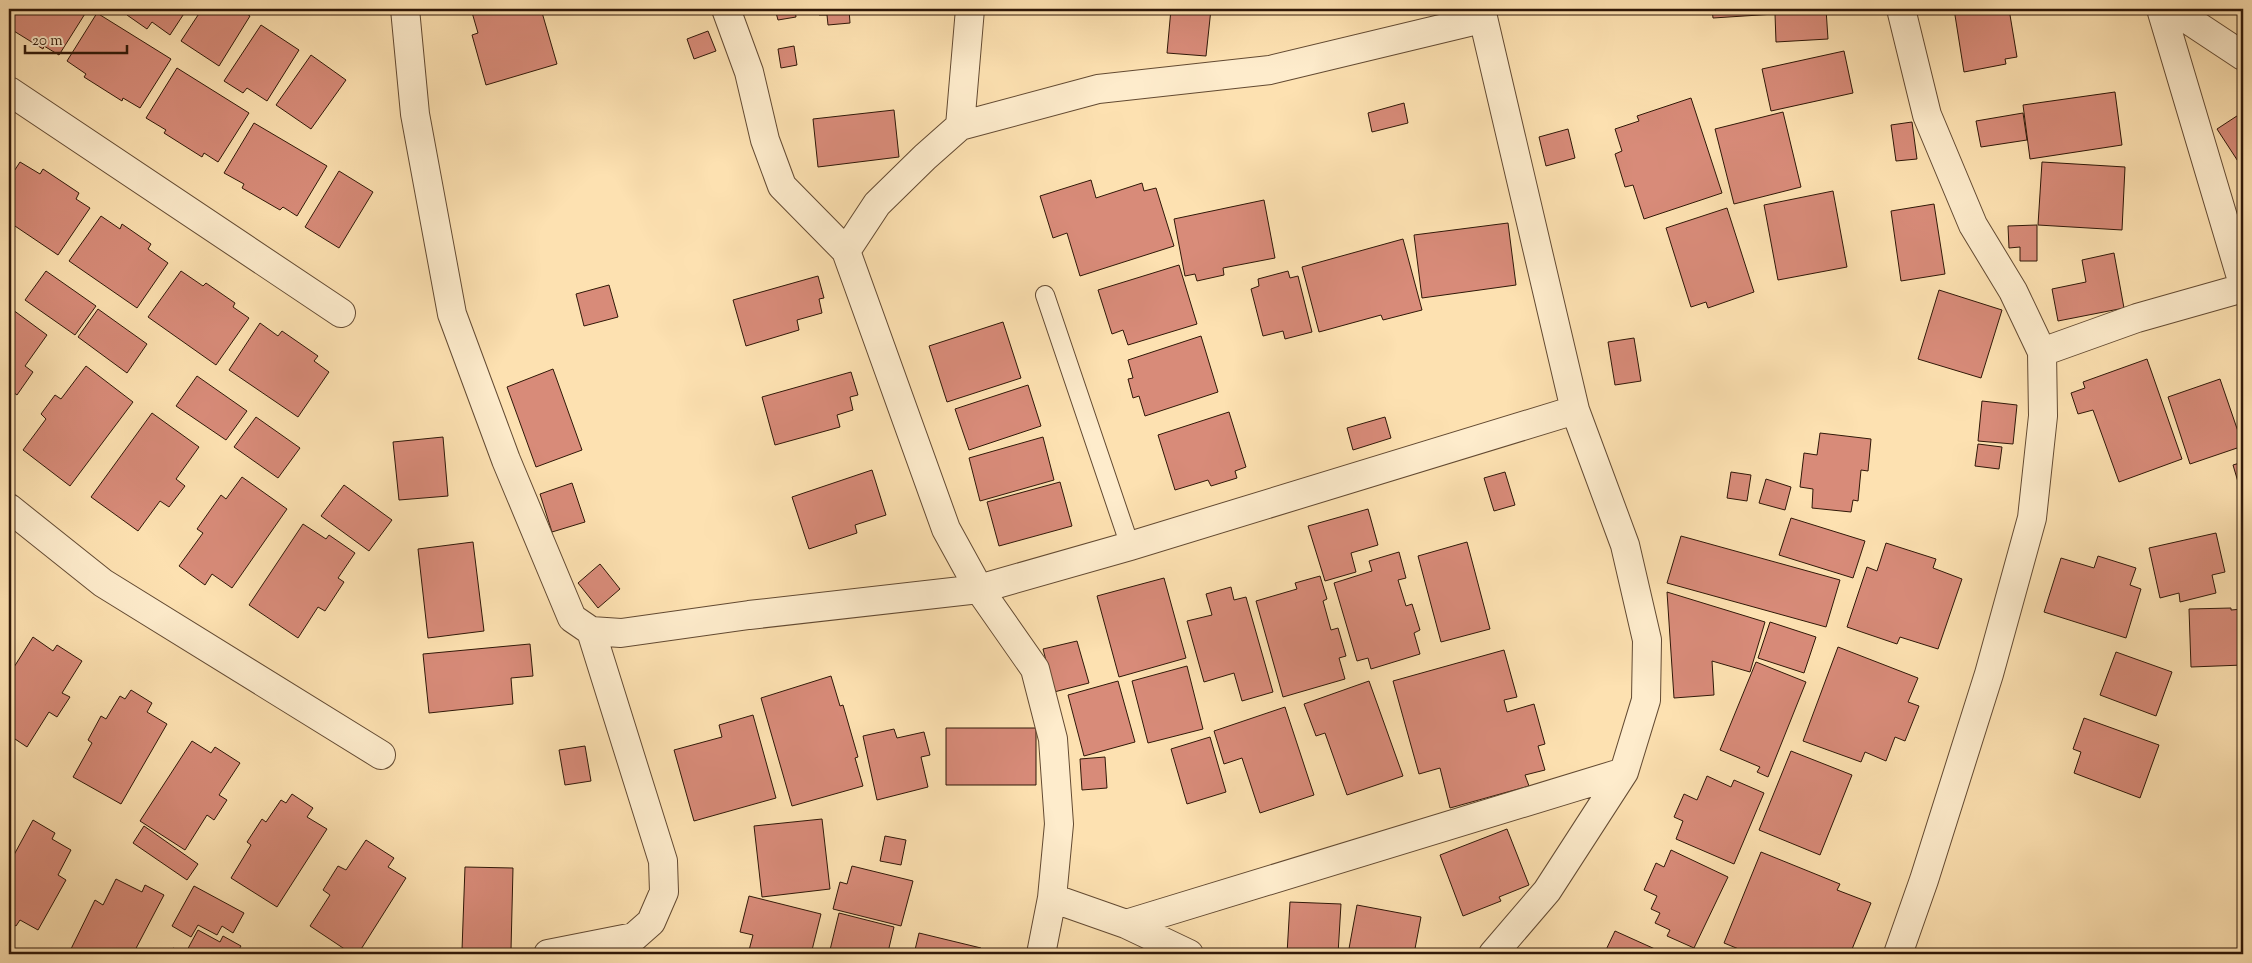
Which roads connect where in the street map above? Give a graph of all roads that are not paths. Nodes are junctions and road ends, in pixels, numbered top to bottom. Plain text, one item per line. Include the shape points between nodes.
1 (405, 9) edge
2 (726, 9) edge
3 (970, 9) edge
4 (1901, 9) edge
5 (2161, 9) edge
6 (2172, 9) edge
7 (1482, 14) edge
8 (2243, 56) edge
9 (9, 91) edge
10 (960, 126) junction
11 (846, 251) junction
12 (2243, 284) edge
13 (2243, 288) edge
14 (1045, 295) dead end
15 (340, 313) dead end
16 (2042, 352) junction
17 (1575, 410) junction
18 (9, 508) edge
19 (1130, 546) junction
20 (979, 589) junction
21 (591, 632) junction
22 (380, 755) dead end
23 (1624, 772) junction
24 (1052, 898) junction
25 (1126, 924) junction
26 (548, 954) edge
27 (1041, 954) edge
28 (1189, 954) edge
29 (1493, 954) edge
30 (1898, 954) edge

1 - 21 street via 415,114 452,314 506,460 572,618
2 - 11 street via 749,72 765,140 782,186
3 - 10 street
4 - 16 street via 1931,124 1973,225 2013,291
5 - 12 street
6 - 8 street
7 - 10 street via 1270,70 1098,88
7 - 17 street
9 - 15 street
10 - 11 street via 877,204
11 - 20 street via 946,529
13 - 16 street via 2137,318
14 - 19 lane
16 - 30 street via 2043,416 2032,518 1986,683
17 - 19 street
17 - 23 street via 1625,545 1647,640 1646,700
18 - 22 street via 103,583
19 - 20 street
20 - 21 street via 621,633
20 - 24 street via 1035,669 1053,739 1059,824
21 - 26 street via 663,861 664,892 652,922 634,937
23 - 25 street
23 - 29 street via 1547,890
24 - 25 street
24 - 27 street
25 - 28 street

